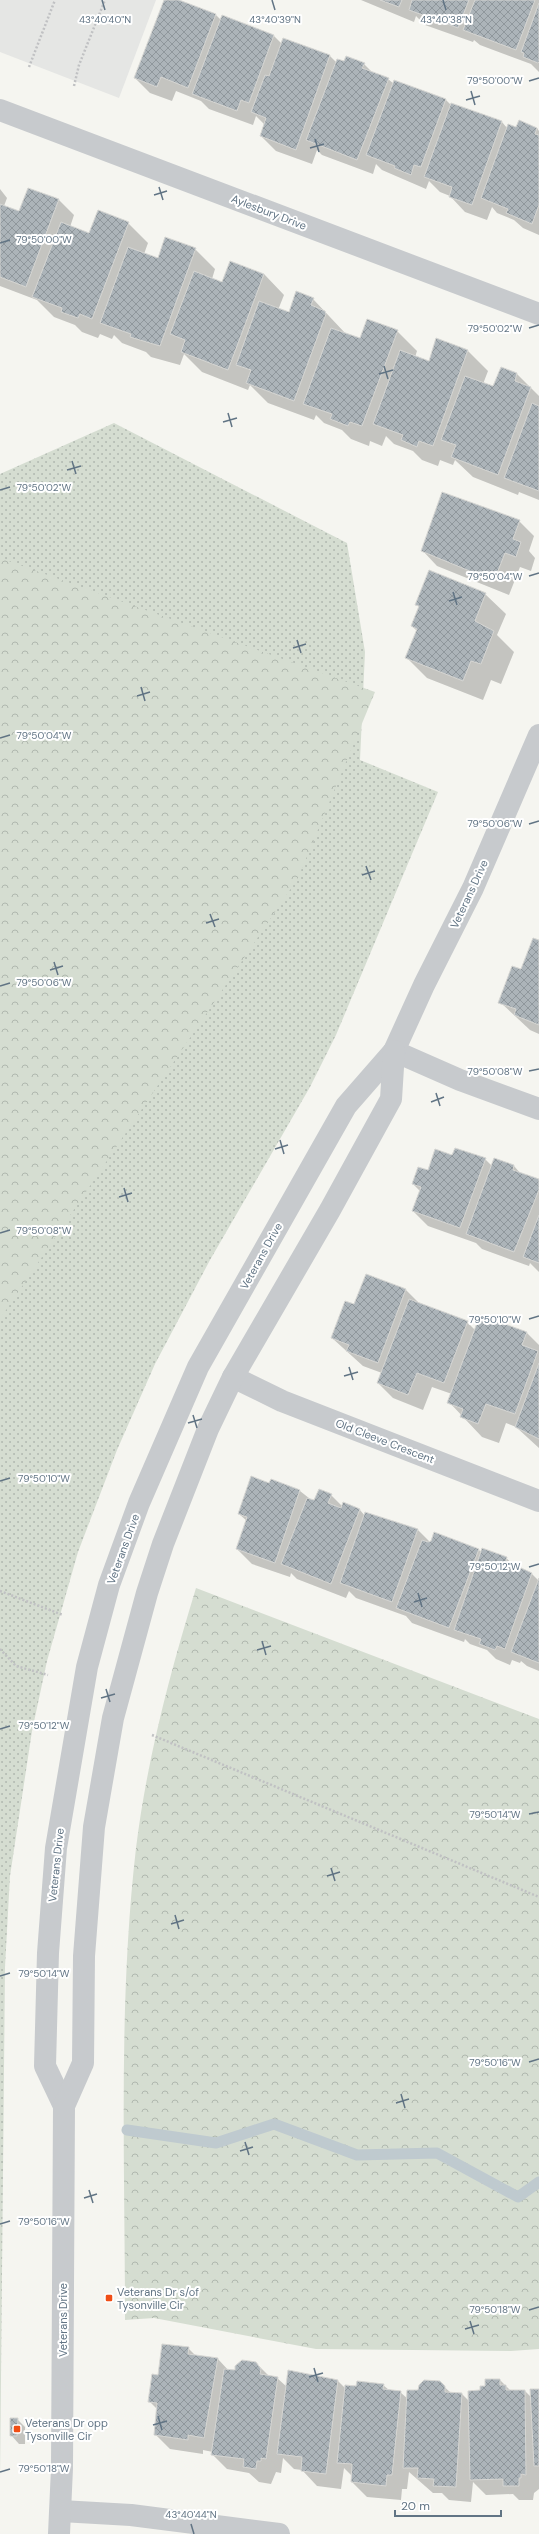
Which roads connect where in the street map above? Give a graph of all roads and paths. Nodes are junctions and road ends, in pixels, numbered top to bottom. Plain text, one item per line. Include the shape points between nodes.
1 (55, 0) edge
2 (106, 0) edge
3 (29, 67) dead end
4 (74, 86) dead end
5 (0, 110) edge
6 (539, 314) edge
7 (539, 735) edge
8 (394, 1051) junction
9 (539, 1109) edge
10 (232, 1377) junction
11 (539, 1501) edge
12 (0, 1591) edge
13 (63, 1614) dead end
14 (0, 1649) edge
15 (48, 1675) dead end
16 (152, 1735) dead end
17 (539, 1897) edge
18 (64, 2106) junction
19 (61, 2511) junction
20 (59, 2534) edge
21 (279, 2534) edge

1 - 3 path
2 - 4 path via 79,65
5 - 6 street, Aylesbury Drive
7 - 8 street, Veterans Drive via 473,888
8 - 9 street via 460,1080
8 - 10 street, Veterans Drive via 391,1099
8 - 18 street, Veterans Drive via 346,1106 198,1367 139,1503 110,1585 87,1666 56,1855 48,1953 45,2066
10 - 11 street, Old Cleeve Crescent via 282,1402
10 - 18 street, Veterans Drive via 208,1429 163,1544 128,1657 113,1718 94,1827 84,1956 83,2063
12 - 13 path
14 - 15 path via 16,1666
16 - 17 path
18 - 19 street, Veterans Drive
19 - 20 street, Veterans Drive
19 - 21 street via 132,2515

